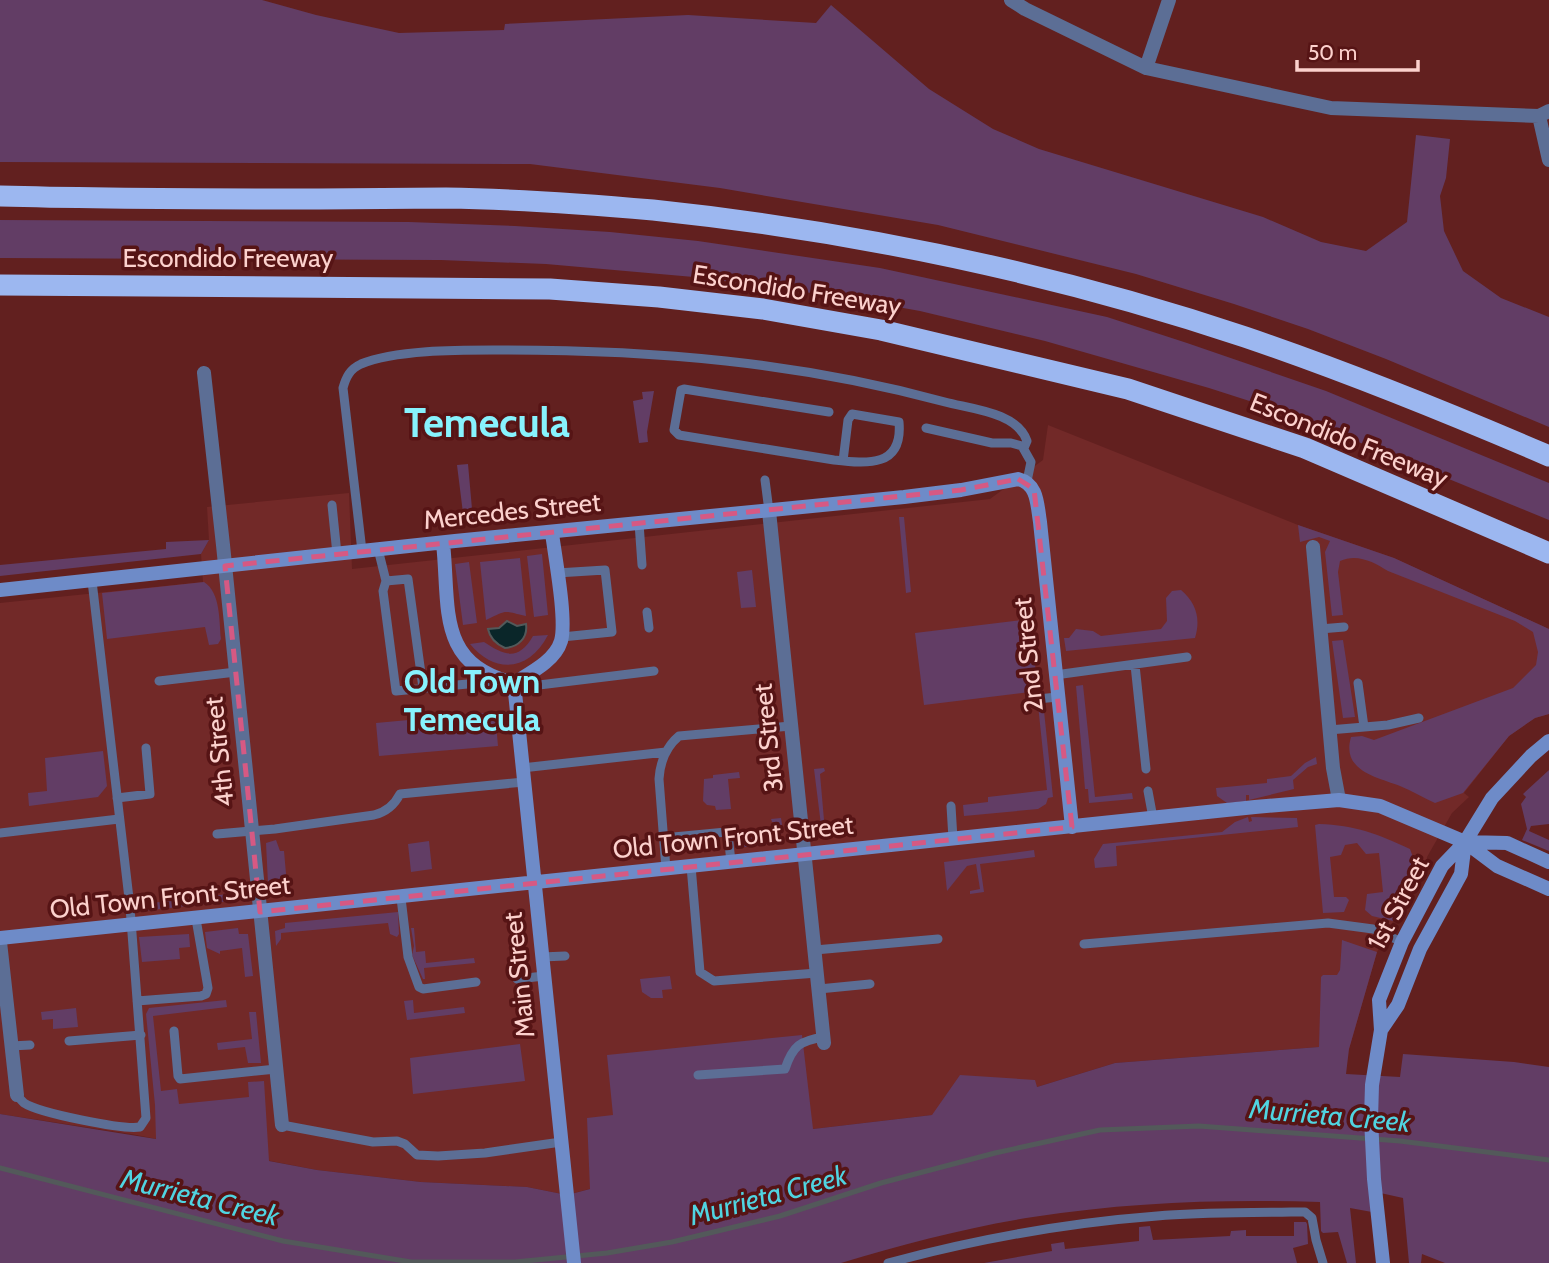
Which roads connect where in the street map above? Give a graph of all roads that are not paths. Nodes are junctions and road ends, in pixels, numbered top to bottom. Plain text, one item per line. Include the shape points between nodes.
1 (1012, 0) edge
2 (1169, 0) edge
3 (1146, 68) junction
4 (1544, 113) edge
5 (1549, 160) edge
6 (0, 196) edge
7 (0, 285) edge
8 (204, 373) dead end
9 (828, 412) dead end
10 (926, 428) dead end
11 (1024, 448) junction
12 (1549, 456) edge
13 (843, 461) junction
14 (765, 480) dead end
15 (1027, 481) junction
16 (332, 505) dead end
17 (769, 511) junction
18 (639, 523) junction
19 (552, 533) junction
20 (443, 543) junction
21 (1313, 547) dead end
22 (379, 549) junction
23 (362, 551) junction
24 (1549, 553) edge
25 (337, 554) junction
26 (642, 565) dead end
27 (225, 566) junction
28 (557, 573) junction
29 (92, 581) junction
30 (386, 581) junction
31 (0, 590) edge
32 (647, 612) dead end
33 (1345, 627) dead end
34 (649, 628) dead end
35 (1320, 629) junction
36 (562, 637) junction
37 (1187, 657) dead end
38 (1135, 665) junction
39 (654, 671) dead end
40 (236, 672) junction
41 (1055, 675) junction
42 (159, 681) dead end
43 (1358, 684) dead end
44 (511, 685) junction
45 (423, 688) junction
46 (1058, 696) junction
47 (1038, 699) dead end
48 (1419, 718) dead end
49 (792, 726) junction
50 (1364, 727) junction
51 (1329, 730) junction
52 (1549, 741) edge
53 (146, 748) dead end
54 (666, 752) junction
55 (1146, 769) dead end
56 (523, 775) junction
57 (1148, 791) dead end
58 (117, 798) junction
59 (1339, 800) junction
60 (951, 806) dead end
61 (1153, 818) junction
62 (119, 820) junction
63 (1072, 827) junction
64 (252, 831) junction
65 (0, 833) edge
66 (216, 834) dead end
67 (663, 838) junction
68 (953, 839) junction
69 (1465, 842) junction
70 (805, 854) junction
71 (731, 862) junction
72 (1549, 862) edge
73 (691, 866) junction
74 (666, 869) junction
75 (534, 884) junction
76 (1549, 889) edge
77 (401, 898) junction
78 (260, 912) junction
79 (196, 919) junction
80 (131, 925) junction
81 (938, 939) dead end
82 (0, 940) edge
83 (1402, 942) junction
84 (1083, 944) dead end
85 (815, 950) junction
86 (565, 956) dead end
87 (542, 957) junction
88 (817, 973) junction
89 (544, 976) junction
90 (517, 979) dead end
91 (476, 982) dead end
92 (870, 984) dead end
93 (819, 989) junction
94 (137, 1001) junction
95 (1381, 1030) junction
96 (174, 1031) dead end
97 (141, 1035) junction
98 (824, 1040) joint
99 (69, 1041) dead end
100 (30, 1045) dead end
101 (11, 1046) junction
102 (276, 1069) junction
103 (698, 1075) dead end
104 (17, 1095) joint
105 (282, 1125) joint
106 (561, 1142) junction
107 (574, 1263) edge
108 (888, 1263) edge
109 (1323, 1263) edge
110 (1383, 1263) edge

1 - 3 street
2 - 3 street
3 - 4 street via 1331,108
4 - 5 street
6 - 12 highway via 540,202 654,211 833,235 1029,276 1242,336 1344,372
7 - 24 highway, Escondido Freeway via 550,289 763,309 881,330 1128,389 1305,448
8 - 27 street, 4th Street
9 - 13 lane via 684,389 674,430 678,435
10 - 11 lane
11 - 15 lane via 1031,462
11 - 23 lane via 1024,433 1003,418 911,393 757,364 610,351 469,350 402,355 361,364 349,373 343,388
13 - 13 lane via 887,457 897,448 899,422 852,414
14 - 17 lane
15 - 17 street, Mercedes Street
15 - 41 street, 2nd Street via 1034,489 1040,522
16 - 25 lane
17 - 18 street, Mercedes Street
17 - 49 street, 3rd Street
18 - 19 street, Mercedes Street
18 - 26 lane
19 - 20 street, Mercedes Street
19 - 28 street
20 - 22 street, Mercedes Street
20 - 44 street via 452,631 458,648 480,671
21 - 35 street
22 - 23 street, Mercedes Street
22 - 30 lane
23 - 25 street, Mercedes Street
25 - 27 street, Mercedes Street
27 - 29 street, Mercedes Street
27 - 40 street, 4th Street
28 - 36 street
28 - 36 lane via 605,570 612,632
29 - 31 street, Mercedes Street
29 - 58 lane
30 - 45 lane via 408,579
30 - 45 lane via 383,591 396,691
32 - 34 lane
33 - 35 lane
35 - 51 street
36 - 44 street via 550,657
37 - 38 lane
38 - 41 lane
38 - 55 lane
39 - 44 lane
40 - 42 lane
40 - 64 street, 4th Street
41 - 46 street, 2nd Street
43 - 50 lane
44 - 45 lane
44 - 56 street, Main Street
46 - 47 lane
46 - 63 street, 2nd Street
48 - 50 lane
49 - 54 lane via 680,736
49 - 70 street, 3rd Street
50 - 51 lane
51 - 59 street
52 - 69 street via 1492,798
53 - 58 lane via 150,794
54 - 56 lane
54 - 67 lane via 659,779
56 - 64 lane via 400,794 384,813 373,816
56 - 75 street, Main Street
57 - 61 lane
58 - 62 lane
59 - 61 street, Old Town Front Street
59 - 69 street, Old Town Front Street via 1380,806
60 - 68 lane
61 - 63 street, Old Town Front Street
62 - 65 lane
62 - 80 lane
63 - 68 street, Old Town Front Street
64 - 66 lane
64 - 78 street, 4th Street
67 - 71 lane via 726,832
67 - 74 lane
68 - 70 street, Old Town Front Street
69 - 72 street, Old Town Front Street via 1507,844
69 - 76 street, Old Town Front Street via 1497,866
69 - 83 street, 1st Street via 1442,866
69 - 95 street, 1st Street via 1461,874 1420,949 1398,1005
70 - 71 street, Old Town Front Street
70 - 85 street, 3rd Street
71 - 73 street, Old Town Front Street
73 - 74 street, Old Town Front Street
73 - 88 lane via 700,972 714,981
74 - 75 street, Old Town Front Street
75 - 77 street, Old Town Front Street
75 - 87 street, Main Street
77 - 78 street, Old Town Front Street
77 - 91 lane via 408,957 419,987
78 - 79 street, Old Town Front Street
78 - 102 street, 4th Street
79 - 80 street, Old Town Front Street
79 - 94 lane via 206,993
80 - 82 street, Old Town Front Street
80 - 94 lane
81 - 85 lane
82 - 101 street
83 - 84 lane via 1373,929 1328,923
83 - 95 street, 1st Street via 1379,1000
85 - 88 street, 3rd Street
86 - 87 lane
87 - 89 street, Main Street
88 - 93 street, 3rd Street
89 - 90 lane
89 - 106 street, Main Street
92 - 93 lane
93 - 98 street, 3rd Street
94 - 97 lane
95 - 110 street, 1st Street via 1371,1119
96 - 102 lane via 180,1079
97 - 99 lane
97 - 104 lane via 146,1118 140,1127 125,1129 38,1108
98 - 103 lane via 800,1043 789,1055 785,1069
100 - 101 lane
101 - 104 street
102 - 105 street, 4th Street
105 - 106 lane via 373,1142 397,1141 418,1155 485,1153
106 - 107 street, Main Street
108 - 109 lane via 1056,1226 1155,1216 1291,1212 1305,1212 1312,1218

